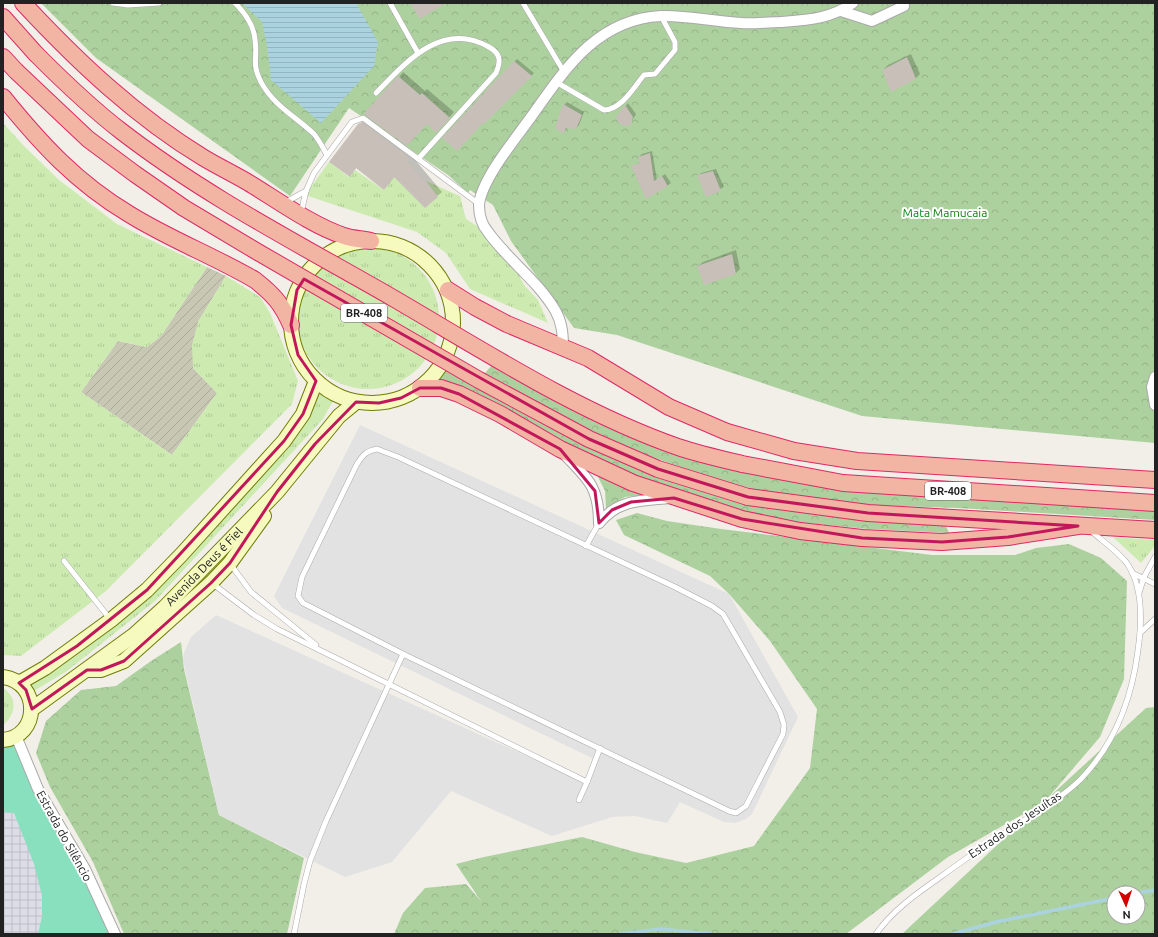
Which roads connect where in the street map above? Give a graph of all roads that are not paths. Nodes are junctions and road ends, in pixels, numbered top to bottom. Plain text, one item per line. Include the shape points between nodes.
1 (23, 3) edge
2 (113, 3) edge
3 (158, 3) edge
4 (235, 3) edge
5 (390, 3) edge
6 (523, 3) edge
7 (854, 3) edge
8 (904, 6) dead end
9 (841, 11) junction
10 (662, 16) junction
11 (3, 17) edge
12 (418, 53) junction
13 (3, 57) edge
14 (564, 72) junction
15 (556, 82) junction
16 (376, 93) dead end
17 (3, 97) edge
18 (327, 155) junction
19 (418, 159) junction
20 (306, 191) junction
21 (282, 204) junction
22 (479, 204) junction
23 (301, 215) junction
24 (371, 241) junction
25 (448, 290) junction
26 (291, 325) junction
27 (563, 348) junction
28 (1155, 377) edge
29 (316, 381) junction
30 (420, 388) junction
31 (356, 402) junction
32 (1155, 405) edge
33 (560, 449) junction
34 (1155, 480) edge
35 (277, 492) junction
36 (674, 498) junction
37 (1155, 503) edge
38 (599, 523) junction
39 (1081, 526) junction
40 (1155, 530) edge
41 (586, 546) junction
42 (1155, 557) edge
43 (64, 561) dead end
44 (230, 563) junction
45 (1132, 573) junction
46 (1144, 578) junction
47 (212, 583) junction
48 (1155, 584) edge
49 (1139, 593) junction
50 (1155, 619) edge
51 (111, 620) junction
52 (1140, 633) junction
53 (322, 650) junction
54 (403, 654) junction
55 (87, 670) junction
56 (3, 677) edge
57 (18, 683) junction
58 (388, 685) junction
59 (32, 709) junction
60 (9, 738) edge
61 (600, 748) junction
62 (587, 782) junction
63 (579, 800) dead end
64 (115, 934) edge
65 (294, 934) edge
66 (876, 934) edge

1 - 21 highway via 73,55 127,102 203,158
2 - 3 lane
4 - 18 lane via 252,27 256,41 254,66 270,96 314,135
5 - 12 lane
6 - 14 lane
7 - 9 street
8 - 9 street via 872,21
9 - 10 street via 810,20 742,23
10 - 14 street via 636,19 609,30
10 - 15 lane via 675,42 675,50 655,74 644,75 618,106 604,110
11 - 37 highway, BR-408, bridge via 75,92 121,131 205,188 577,402 624,426 678,447 742,464 858,484
12 - 16 lane
12 - 19 lane via 439,42 468,38 496,52 500,63 496,73
13 - 39 highway, BR-408, bridge via 88,139 184,208 479,380 589,439 658,469 748,497 868,513
14 - 15 street
15 - 22 street via 502,158 484,188
17 - 26 highway via 57,160 91,189 129,215 255,280 283,306
18 - 19 lane via 352,122 363,118
18 - 20 lane via 314,173
19 - 22 lane
20 - 21 lane
20 - 23 lane
21 - 23 highway
22 - 27 street via 480,214 488,233 533,280 555,310 562,327
23 - 24 highway via 344,236
24 - 25 main road via 395,244 416,254 435,270
24 - 26 main road via 354,242 318,263 296,290
25 - 27 highway via 507,324
25 - 30 main road via 454,317 451,344 440,368
26 - 29 main road via 298,355
27 - 34 highway via 588,358 669,407 727,432 794,451 857,461
28 - 32 street via 1152,387
29 - 31 main road via 328,390
29 - 51 main road via 303,414 284,441 182,554 147,590
30 - 31 main road via 401,398 379,403
30 - 33 highway via 441,388 459,394 500,414
31 - 35 main road, Avenida Deus é Fiel via 339,416
33 - 36 highway via 633,483
33 - 38 street via 583,473 595,491
35 - 44 main road via 264,516
35 - 55 main road, Avenida Deus é Fiel via 165,608
36 - 38 street via 631,502 612,510
36 - 39 highway via 742,520 862,538 942,542 1008,537
38 - 41 lane
39 - 40 highway, BR-408
39 - 45 lane, Estrada dos Jesuítas via 1125,562
41 - 54 lane via 398,457 377,449 369,450 353,471 302,577 298,596 303,603
41 - 61 lane via 682,590 724,614 780,712 784,725 783,734 746,806 736,812 728,811
42 - 46 lane
43 - 51 lane
44 - 47 main road
44 - 53 lane via 251,592
45 - 46 lane
45 - 49 lane, Estrada dos Jesuítas
46 - 48 lane
46 - 49 lane
47 - 53 lane via 254,615
47 - 55 main road via 124,661 101,670
49 - 52 lane, Estrada dos Jesuítas
50 - 52 lane
51 - 57 main road via 45,668
52 - 66 lane, Estrada dos Jesuítas via 1136,670 1128,699 1116,729 1095,762 1079,780 1049,805 1000,835 913,896
53 - 58 lane
54 - 58 lane
54 - 61 lane
55 - 59 main road, Avenida Deus é Fiel
56 - 57 main road
57 - 59 main road via 26,690
58 - 62 lane
58 - 65 lane via 310,861
59 - 60 main road via 24,729
60 - 64 street, Estrada do Silêncio via 85,869
61 - 62 lane
62 - 63 lane

